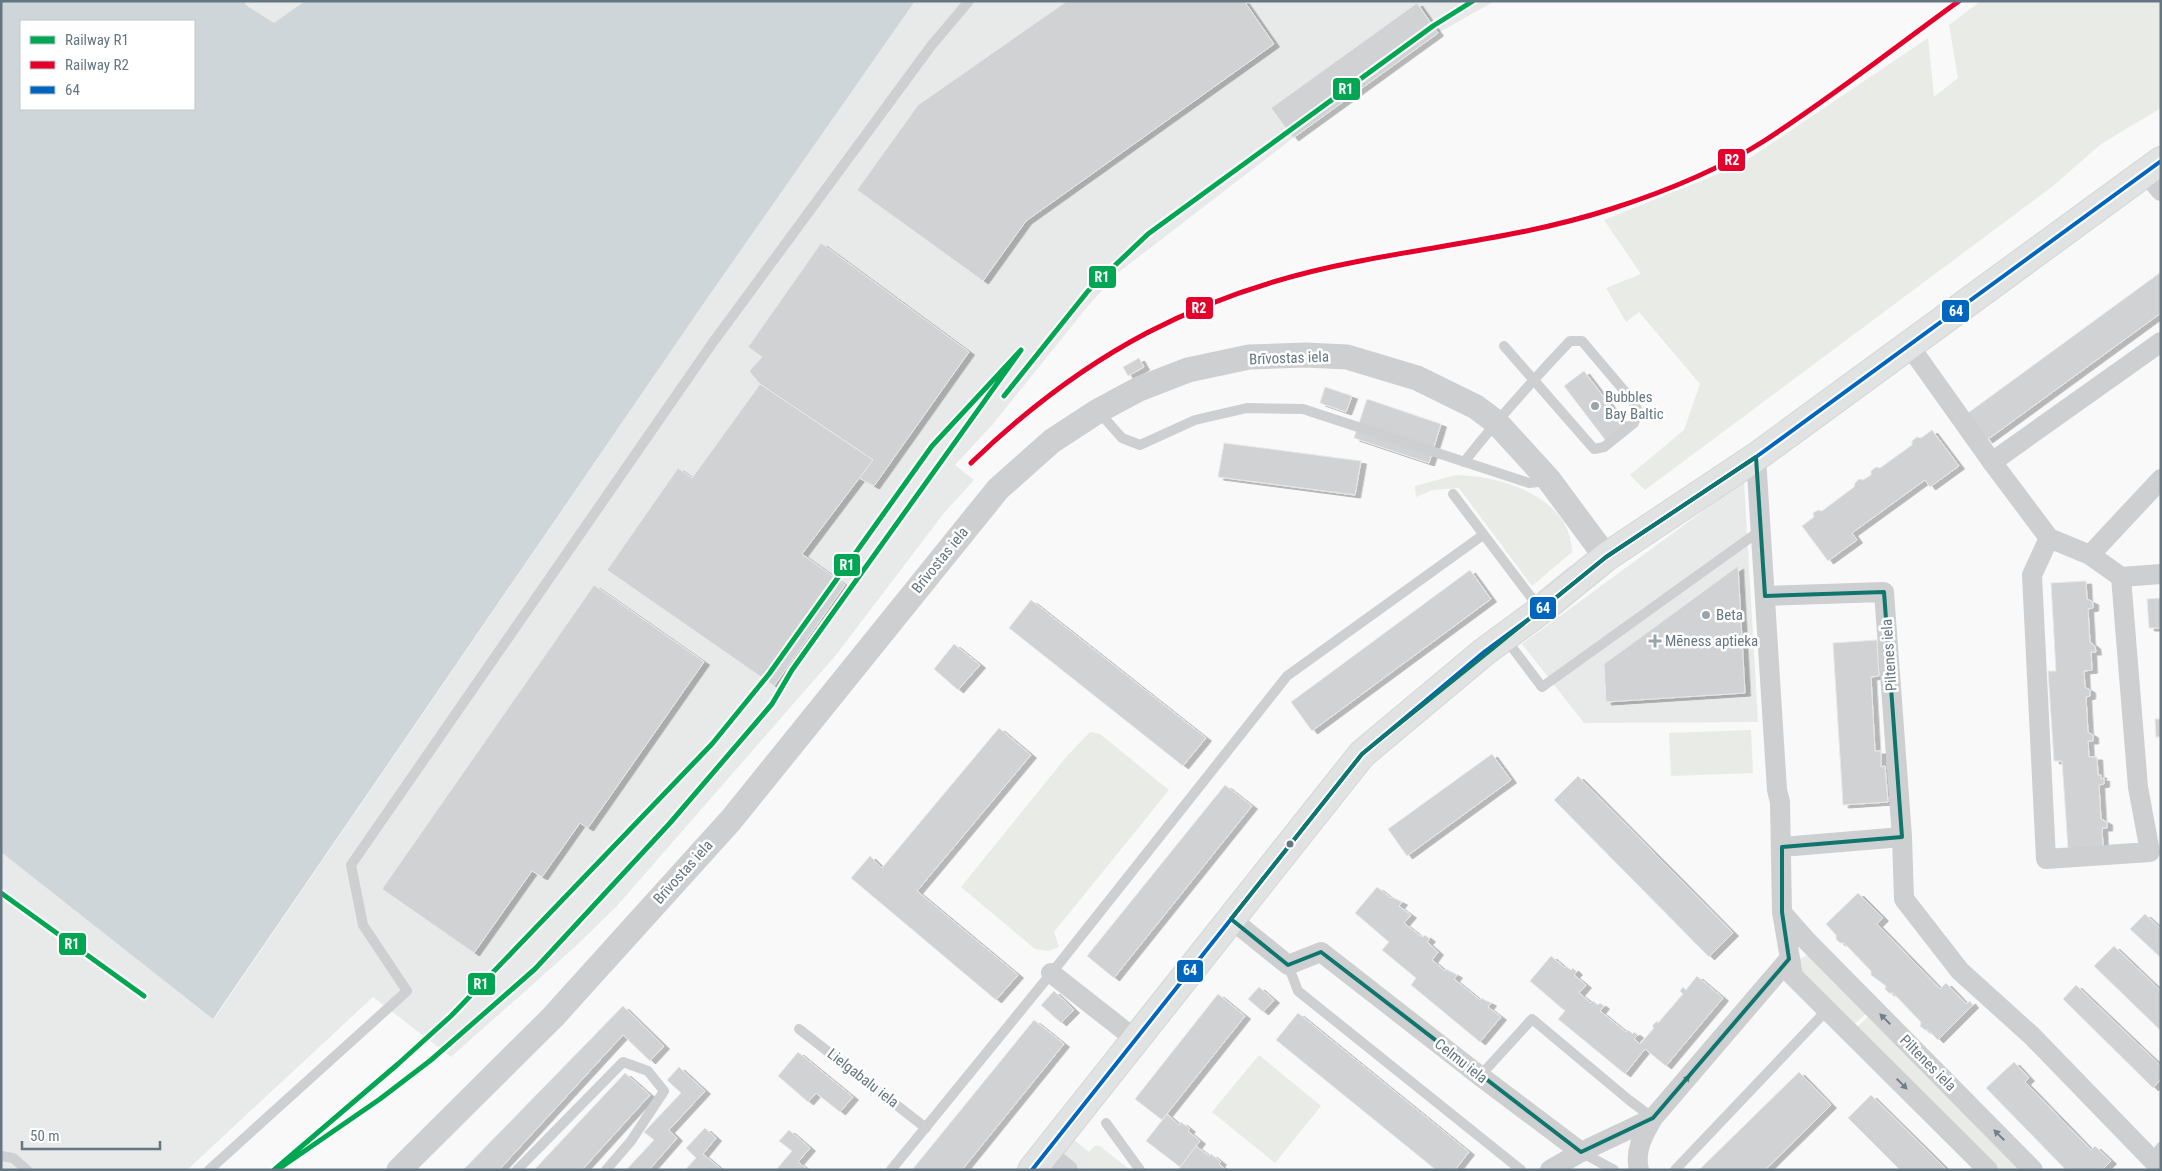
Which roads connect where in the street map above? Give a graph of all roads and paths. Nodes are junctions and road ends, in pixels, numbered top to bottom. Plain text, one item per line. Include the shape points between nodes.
1 (969, 1) edge
2 (2155, 175) edge
3 (2161, 342) edge
4 (1908, 344) junction
5 (1504, 346) dead end
6 (1533, 380) junction
7 (1098, 411) junction
8 (1496, 422) junction
9 (1756, 457) junction
10 (1464, 462) junction
11 (1992, 462) junction
12 (1549, 480) junction
13 (2161, 480) edge
14 (1453, 494) dead end
15 (1762, 530) junction
16 (1483, 535) junction
17 (2048, 538) junction
18 (2090, 555) junction
19 (1606, 557) junction
20 (2161, 574) edge
21 (2121, 577) junction
22 (1765, 596) junction
23 (1541, 610) junction
24 (1504, 637) junction
25 (1902, 838) junction
26 (1782, 847) junction
27 (2155, 850) edge
28 (1782, 912) junction
29 (1231, 919) junction
30 (1789, 959) junction
31 (1288, 965) junction
32 (1051, 973) junction
33 (1828, 1010) junction
34 (799, 1029) dead end
35 (1135, 1040) junction
36 (1480, 1076) junction
37 (1653, 1118) junction
38 (1106, 1122) dead end
39 (926, 1128) junction
40 (1581, 1152) junction
41 (1, 1156) edge
42 (2158, 1159) edge
43 (1039, 1161) edge
44 (28, 1170) edge
45 (209, 1170) edge
46 (399, 1170) edge
47 (517, 1170) edge
48 (606, 1170) edge
49 (891, 1170) edge
50 (1068, 1170) edge
51 (1140, 1170) edge
52 (1521, 1170) edge
53 (1550, 1170) edge
54 (1614, 1170) edge
55 (1639, 1170) edge
56 (1675, 1170) edge
57 (1988, 1170) edge
58 (2033, 1170) edge

1 - 45 lane via 931,46 711,345 351,865 363,925 406,991
2 - 4 main road
3 - 11 street
4 - 9 main road
4 - 11 street
5 - 6 lane
6 - 6 lane via 1594,449 1604,448 1634,424 1638,410 1632,400 1582,341 1570,341
6 - 8 lane
7 - 8 street, Brīvostas iela via 1139,389 1188,370 1249,357 1306,355 1347,357 1417,378 1476,406
7 - 10 lane via 1122,438 1140,444 1195,420 1247,408 1304,409
7 - 46 street, Brīvostas iela via 1052,441 998,489 730,820 552,1017
8 - 10 lane
8 - 12 street, Brīvostas iela
9 - 15 street
9 - 19 main road
10 - 12 lane via 1529,483
11 - 17 street
12 - 19 street, Brīvostas iela
13 - 18 street
14 - 16 lane
15 - 22 street
15 - 24 lane via 1542,687
16 - 23 lane
16 - 32 lane via 1287,676
17 - 18 street
17 - 27 street via 2032,576 2046,859
18 - 21 street
19 - 23 main road
20 - 21 street
21 - 27 street via 2138,786
22 - 25 street, Piltenes iela via 1884,592
22 - 26 street
23 - 24 main road
24 - 29 main road via 1362,754
25 - 26 street
25 - 42 street via 1904,899 1960,971
26 - 28 street
28 - 30 street
58 -> 28 street, Piltenes iela
29 - 31 street
29 - 35 main road
30 - 33 street via 1793,976
37 -> 30 street
31 - 36 street, Celmu iela via 1321,952
31 - 52 lane via 1298,992
32 - 35 street
32 - 39 lane
33 - 56 lane
33 -> 57 street
34 - 39 lane, Lielgabalu iela
35 - 43 main road
36 - 37 lane via 1532,1019
36 - 40 street, Celmu iela
37 - 40 street
37 - 55 street via 1640,1141
38 - 51 lane
39 - 49 lane
40 - 53 street
40 - 54 lane
41 - 44 lane via 13,1158
43 - 50 street
47 - 48 lane via 623,1062 648,1071 664,1090 632,1141

